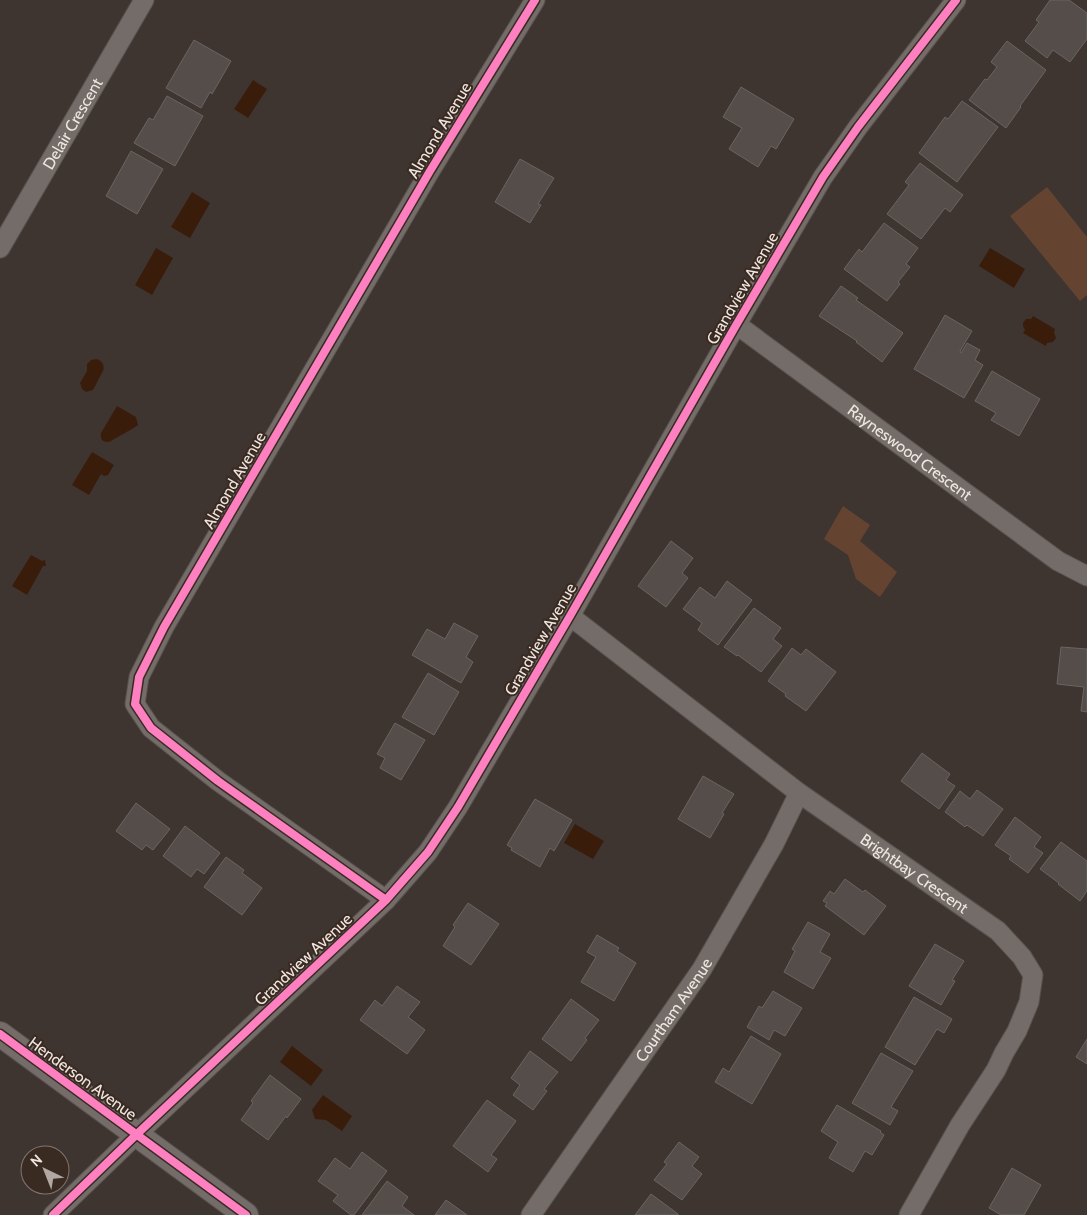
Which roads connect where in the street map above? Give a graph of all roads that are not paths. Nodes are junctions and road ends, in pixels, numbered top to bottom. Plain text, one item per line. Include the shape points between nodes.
1 (144, 0) edge
2 (535, 0) edge
3 (956, 0) edge
4 (0, 248) edge
5 (735, 327) junction
6 (1087, 576) edge
7 (570, 616) junction
8 (799, 793) junction
9 (386, 900) junction
10 (0, 1034) edge
11 (136, 1135) junction
12 (53, 1215) edge
13 (246, 1215) edge
14 (531, 1215) edge
15 (909, 1215) edge

1 - 4 street, Delair Crescent
2 - 9 street, Almond Avenue via 430,171 164,627 139,677 135,704 151,728 218,781
3 - 5 street, Grandview Avenue via 822,177
5 - 6 street, Rayneswood Crescent via 740,327 1058,561
5 - 7 street, Grandview Avenue
7 - 8 street, Brightbay Crescent
7 - 9 street, Grandview Avenue via 458,807 428,852
8 - 14 street, Courtham Avenue via 774,844 702,969
8 - 15 street, Brightbay Crescent via 998,930 1033,975 1029,1002 1018,1031
9 - 11 street, Grandview Avenue
10 - 11 street, Henderson Avenue
11 - 12 street, Grandview Avenue
11 - 13 street, Henderson Avenue

